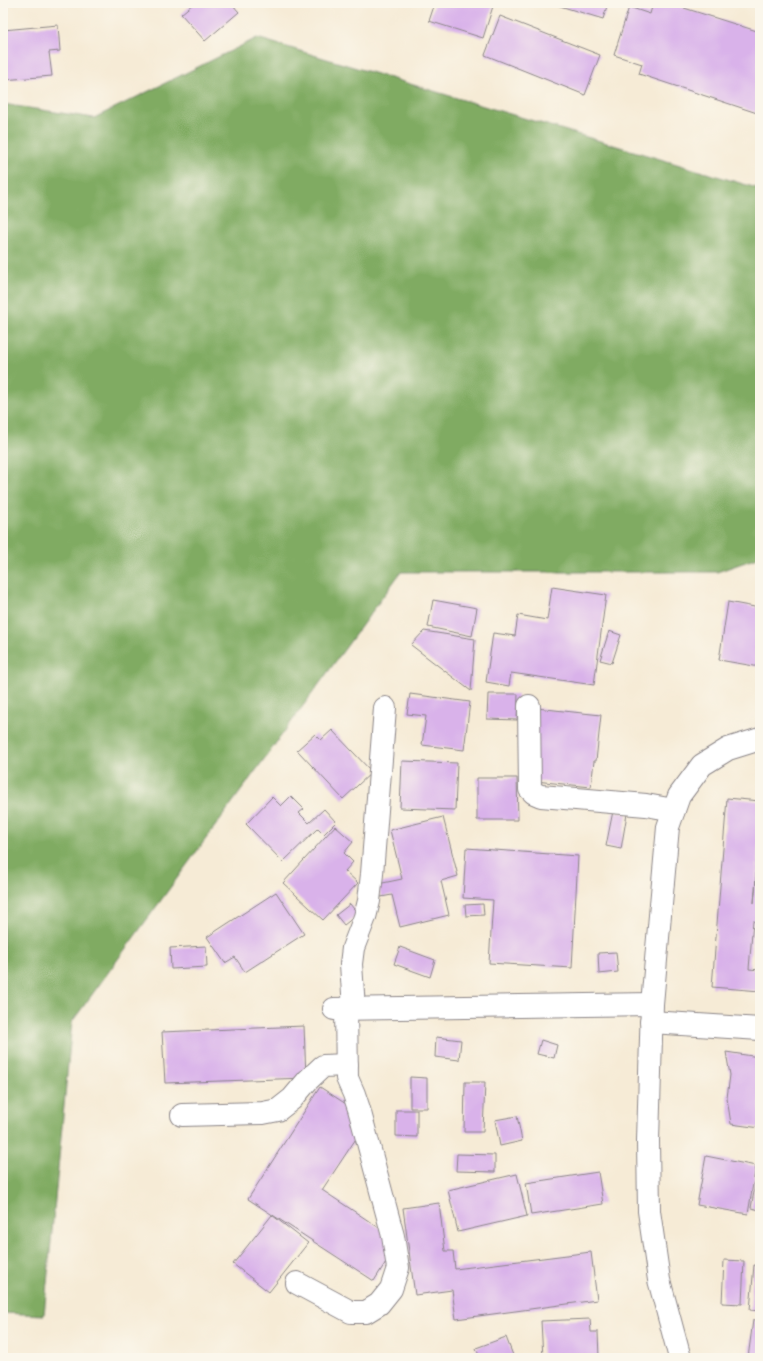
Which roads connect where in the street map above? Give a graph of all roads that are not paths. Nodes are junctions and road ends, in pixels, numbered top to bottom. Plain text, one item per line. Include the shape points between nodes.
1 (529, 706) dead end
2 (385, 708) dead end
3 (760, 739) edge
4 (674, 810) junction
5 (344, 1008) junction
6 (651, 1013) junction
7 (760, 1029) edge
8 (347, 1065) junction
9 (182, 1115) dead end
10 (297, 1283) dead end
11 (680, 1358) edge

1 - 4 street via 530,789 534,794
2 - 5 street via 369,901 353,948
3 - 4 street via 728,749 702,765 679,796
4 - 6 street via 668,827
5 - 6 street
5 - 8 street
6 - 7 street
6 - 11 street via 649,1211 659,1280
8 - 9 street via 323,1066 278,1110 263,1113
8 - 10 street via 348,1078 394,1236 398,1268 391,1289 379,1304 366,1312 351,1312

